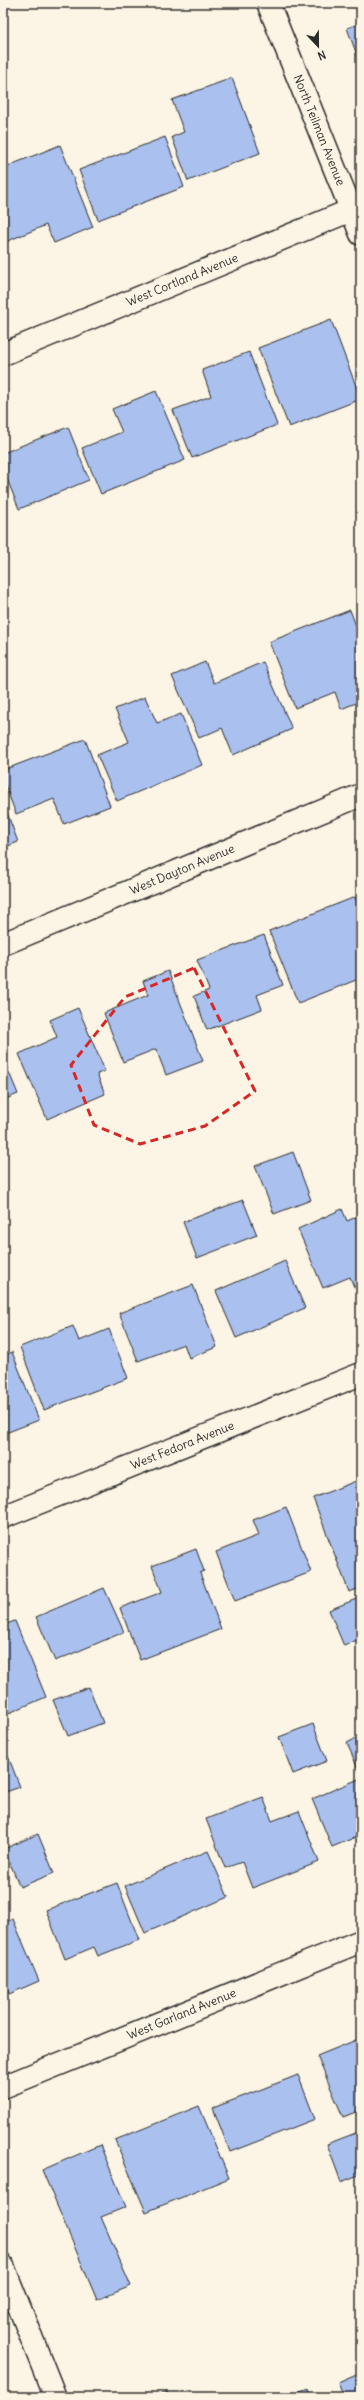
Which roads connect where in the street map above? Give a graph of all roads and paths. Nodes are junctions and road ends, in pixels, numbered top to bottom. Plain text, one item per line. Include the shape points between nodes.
1 (268, 3) edge
2 (356, 208) edge
3 (361, 234) edge
4 (3, 354) edge
5 (361, 795) edge
6 (3, 944) edge
7 (361, 1374) edge
8 (3, 1517) edge
9 (361, 1942) edge
10 (3, 2087) edge
11 (3, 2266) edge
12 (55, 2397) edge

1 - 2 street, North Teilman Avenue
2 - 3 street, North Teilman Avenue
2 - 4 street, West Cortland Avenue
5 - 6 street, West Dayton Avenue
7 - 8 street, West Fedora Avenue
9 - 10 street, West Garland Avenue
11 - 12 street

